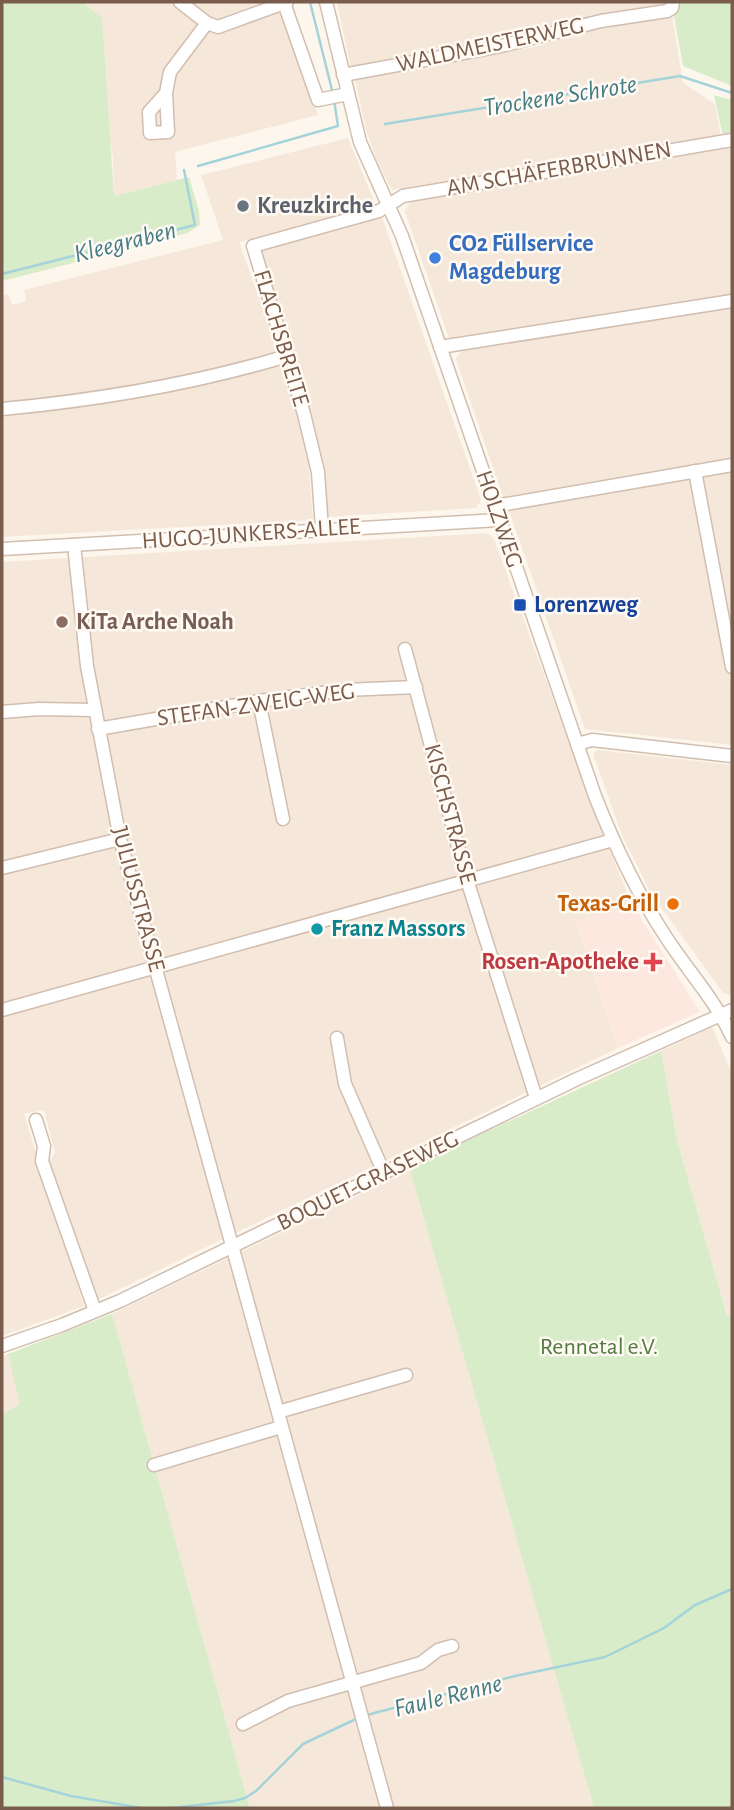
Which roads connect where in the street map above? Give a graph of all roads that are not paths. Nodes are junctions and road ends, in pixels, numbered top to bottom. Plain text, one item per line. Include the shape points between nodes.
1 (180, 2) edge
2 (326, 2) edge
3 (673, 2) edge
4 (285, 3) edge
5 (207, 23) junction
6 (344, 75) junction
7 (166, 93) dead end
8 (338, 96) junction
9 (732, 140) edge
10 (389, 206) junction
11 (732, 301) edge
12 (440, 346) junction
13 (287, 356) junction
14 (2, 409) edge
15 (732, 465) edge
16 (695, 471) junction
17 (495, 506) junction
18 (499, 520) junction
19 (322, 529) junction
20 (74, 545) junction
21 (2, 549) edge
22 (405, 649) dead end
23 (732, 667) edge
24 (416, 687) junction
25 (260, 701) junction
26 (94, 710) junction
27 (2, 712) edge
28 (98, 729) junction
29 (577, 744) junction
30 (732, 756) edge
31 (283, 819) dead end
32 (120, 839) junction
33 (613, 839) junction
34 (2, 868) edge
35 (467, 880) junction
36 (156, 967) junction
37 (2, 1010) edge
38 (727, 1013) edge
39 (732, 1037) edge
40 (337, 1038) dead end
41 (536, 1098) junction
42 (36, 1120) dead end
43 (384, 1172) junction
44 (233, 1247) junction
45 (95, 1311) junction
46 (2, 1346) edge
47 (406, 1375) dead end
48 (278, 1412) junction
49 (281, 1427) junction
50 (154, 1465) dead end
51 (452, 1646) dead end
52 (353, 1682) junction
53 (243, 1724) dead end
54 (387, 1808) edge

1 - 5 street
2 - 6 street, HOLZWEG
3 - 6 street, WALDMEISTERWEG via 667,11
4 - 5 street via 218,27
4 - 8 street via 318,100
5 - 7 street via 170,72
6 - 8 street, HOLZWEG
8 - 10 street, HOLZWEG
9 - 10 street, AM SCHÄFERBRUNNEN via 403,196
10 - 12 street, HOLZWEG
10 - 13 street, FLACHSBREITE via 253,246
11 - 12 street
12 - 17 street, HOLZWEG
13 - 14 street via 164,387
13 - 19 street, FLACHSBREITE via 318,472
15 - 16 street
16 - 17 street
16 - 23 street
17 - 18 street, HOLZWEG
18 - 19 street, HUGO-JUNKERS-ALLEE
18 - 29 street, HOLZWEG
19 - 20 street, HUGO-JUNKERS-ALLEE
20 - 21 street, HUGO-JUNKERS-ALLEE
20 - 26 street, JULIUSSTRASSE
22 - 24 street, KISCHSTRASSE
24 - 25 street, STEFAN-ZWEIG-WEG
24 - 35 street, KISCHSTRASSE
25 - 28 street, STEFAN-ZWEIG-WEG
25 - 31 street
26 - 27 street
26 - 28 street, JULIUSSTRASSE
28 - 32 street, JULIUSSTRASSE
29 - 30 street via 592,740
29 - 33 street, HOLZWEG
32 - 34 street
32 - 36 street, JULIUSSTRASSE
33 - 35 street
33 - 38 street, HOLZWEG via 655,920
35 - 36 street
35 - 41 street, KISCHSTRASSE
36 - 37 street
36 - 44 street, JULIUSSTRASSE
38 - 39 street, HOLZWEG
38 - 41 street, BOQUET-GRASEWEG
40 - 43 street via 345,1084
41 - 43 street, BOQUET-GRASEWEG
42 - 45 street via 44,1146 42,1161
43 - 44 street, BOQUET-GRASEWEG
44 - 45 street, BOQUET-GRASEWEG
44 - 48 street, JULIUSSTRASSE
45 - 46 street, BOQUET-GRASEWEG
47 - 48 street
48 - 49 street, JULIUSSTRASSE
49 - 50 street
49 - 52 street, JULIUSSTRASSE
51 - 52 street via 421,1663
52 - 53 street via 288,1701
52 - 54 street, JULIUSSTRASSE

